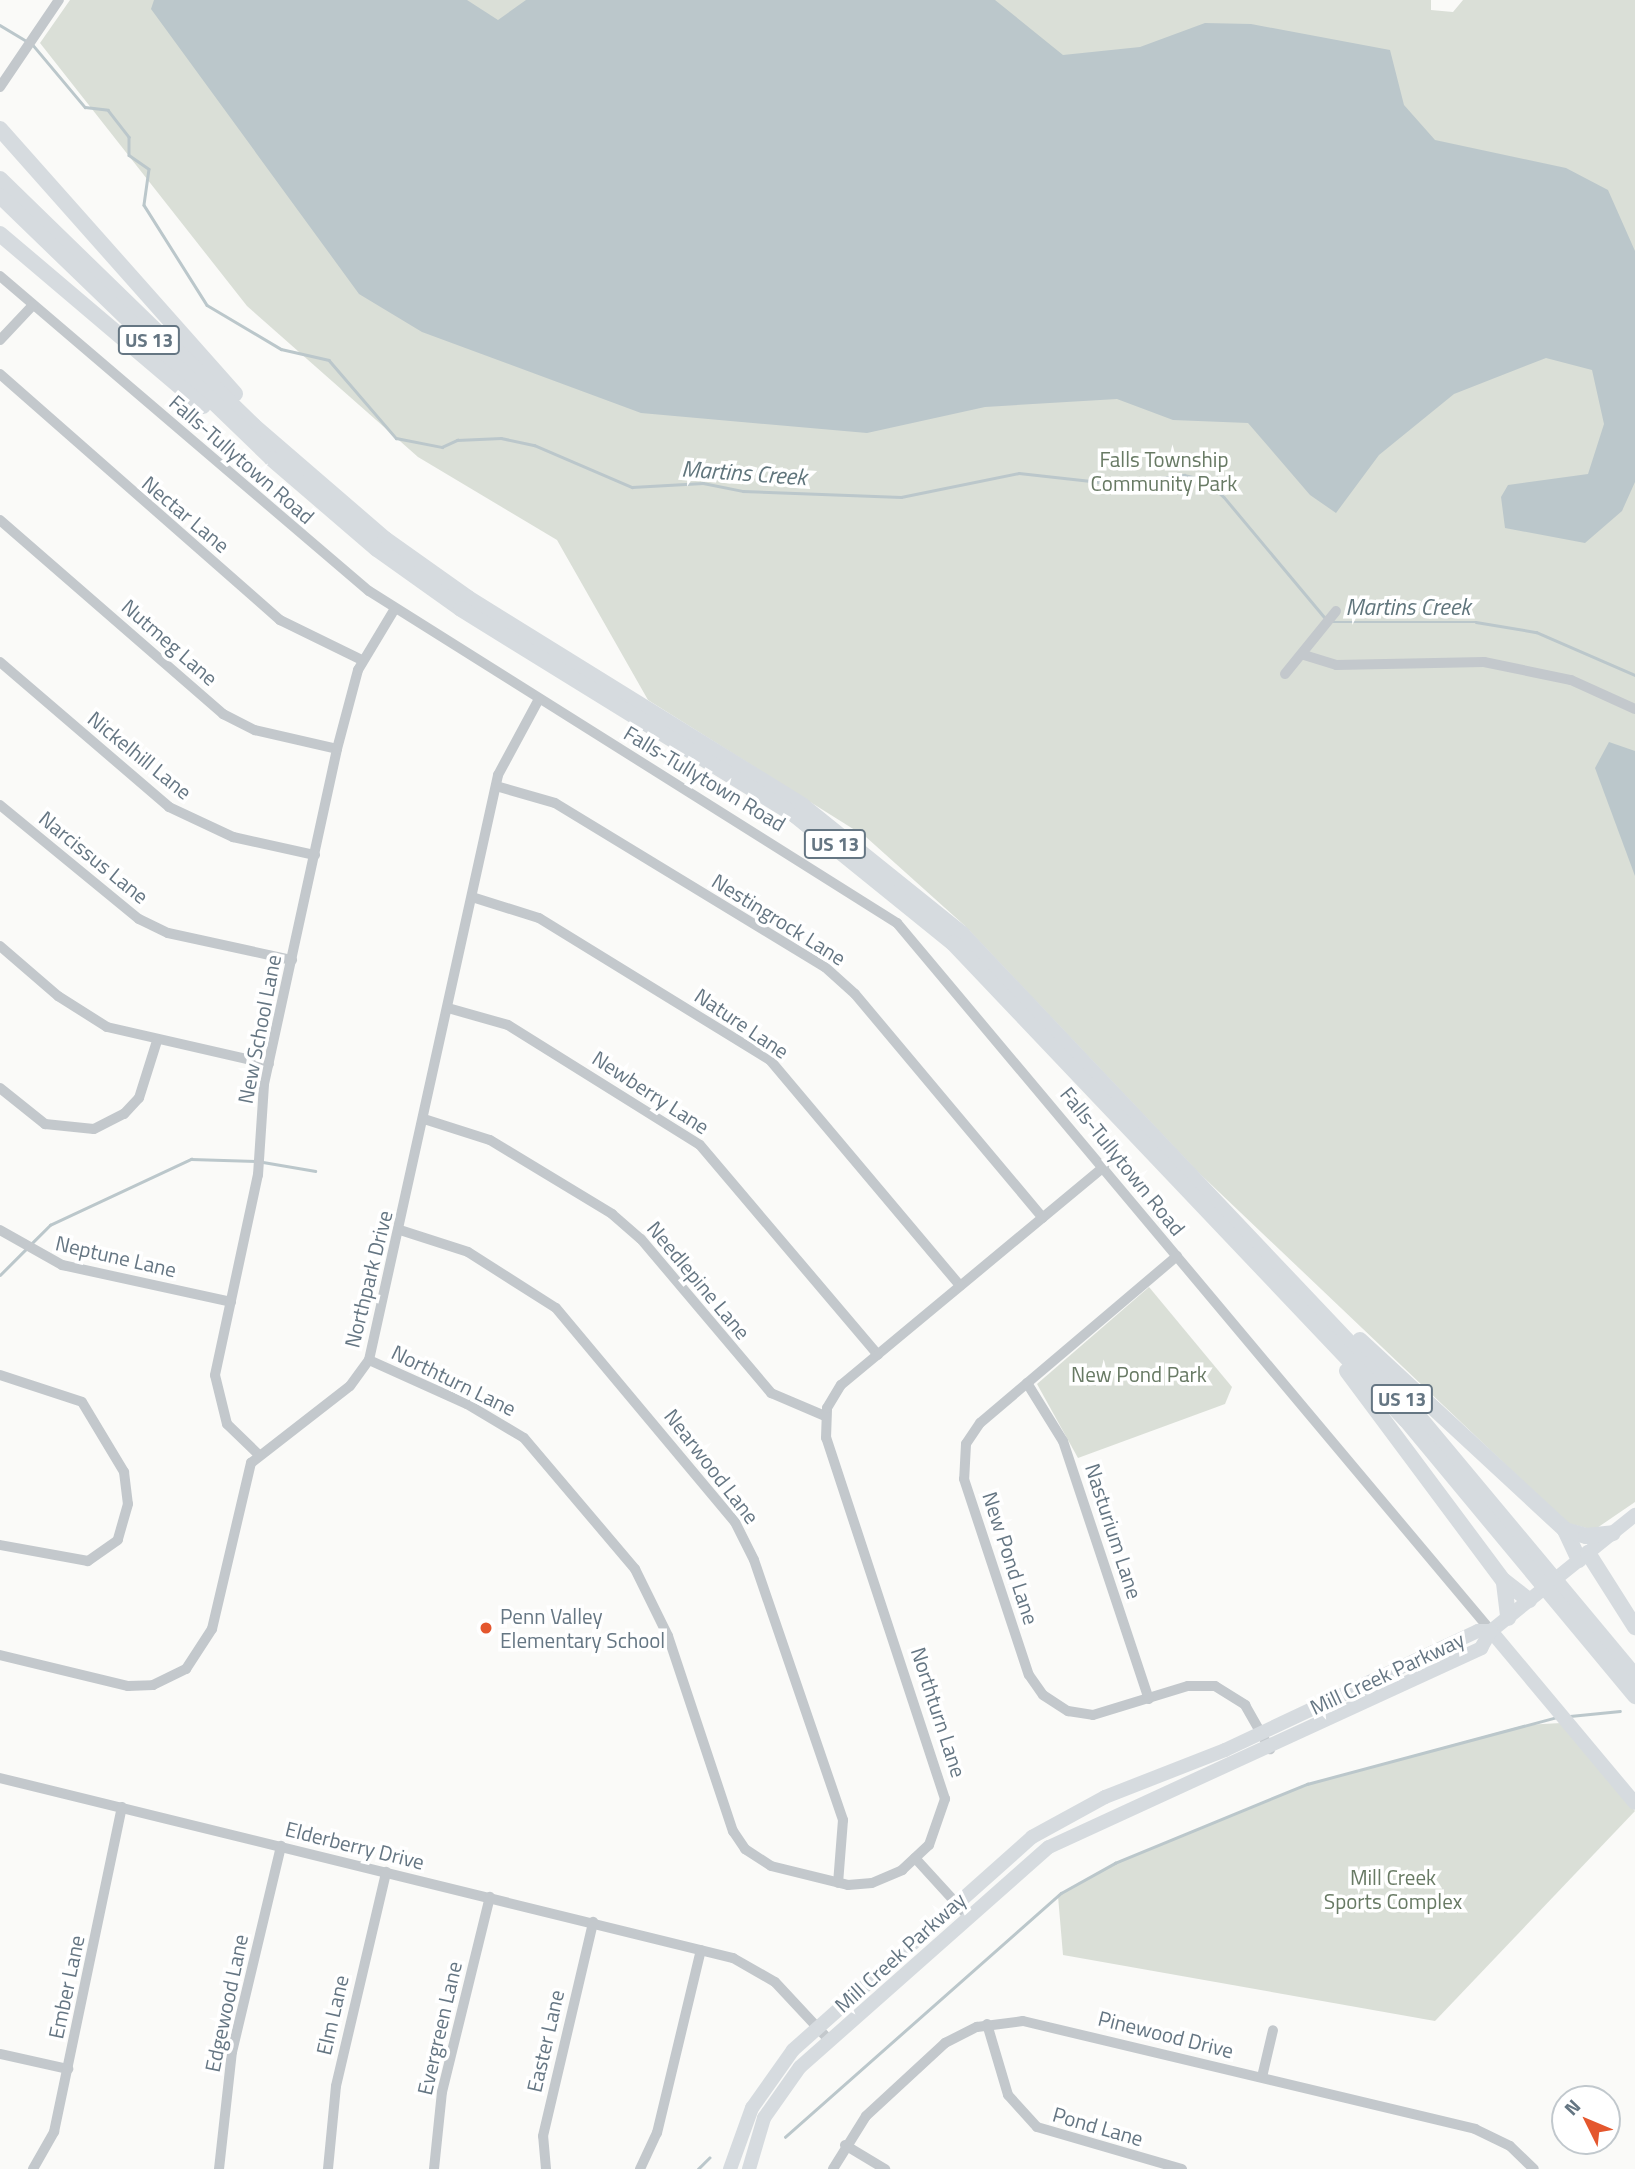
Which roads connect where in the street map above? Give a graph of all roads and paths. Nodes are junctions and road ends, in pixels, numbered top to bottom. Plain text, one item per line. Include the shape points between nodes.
1 (58, 0) edge
2 (0, 87) edge
3 (0, 129) edge
4 (0, 179) edge
5 (0, 196) edge
6 (0, 234) edge
7 (0, 276) edge
8 (33, 305) junction
9 (0, 340) edge
10 (0, 374) edge
11 (254, 426) junction
12 (298, 483) junction
13 (0, 520) edge
14 (394, 610) junction
15 (1336, 611) dead end
16 (1304, 655) junction
17 (362, 660) junction
18 (0, 662) edge
19 (1285, 674) dead end
20 (539, 699) junction
21 (1635, 709) edge
22 (337, 749) junction
23 (496, 786) junction
24 (0, 805) edge
25 (315, 855) junction
26 (472, 897) junction
27 (0, 946) edge
28 (292, 960) junction
29 (448, 1008) junction
30 (157, 1041) junction
31 (269, 1064) junction
32 (0, 1088) edge
33 (424, 1119) junction
34 (1104, 1167) junction
35 (1043, 1218) junction
36 (0, 1230) edge
37 (400, 1230) junction
38 (1256, 1243) junction
39 (1177, 1256) junction
40 (960, 1286) junction
41 (231, 1302) junction
42 (1294, 1302) junction
43 (878, 1355) junction
44 (369, 1360) junction
45 (0, 1375) edge
46 (1027, 1383) junction
47 (825, 1416) junction
48 (258, 1454) junction
49 (1635, 1515) edge
50 (1565, 1530) junction
51 (1613, 1533) junction
52 (0, 1545) edge
53 (1584, 1556) junction
54 (1537, 1565) junction
55 (1503, 1580) junction
56 (1565, 1599) junction
57 (1529, 1600) junction
58 (1508, 1618) junction
59 (1635, 1627) edge
60 (1491, 1631) junction
61 (0, 1655) edge
62 (1635, 1676) edge
63 (1635, 1696) edge
64 (1149, 1699) junction
65 (1262, 1733) junction
66 (1270, 1749) junction
67 (0, 1778) edge
68 (1635, 1802) edge
69 (122, 1808) junction
70 (281, 1846) junction
71 (915, 1858) junction
72 (386, 1872) junction
73 (838, 1883) junction
74 (490, 1897) junction
75 (955, 1902) junction
76 (967, 1915) junction
77 (593, 1922) junction
78 (702, 1950) junction
79 (987, 2024) junction
80 (817, 2026) junction
81 (1273, 2030) dead end
82 (829, 2040) junction
83 (0, 2054) edge
84 (68, 2069) junction
85 (1262, 2077) junction
86 (845, 2145) junction
87 (33, 2169) edge
88 (219, 2169) edge
89 (328, 2169) edge
90 (434, 2169) edge
91 (547, 2169) edge
92 (640, 2169) edge
93 (730, 2169) edge
94 (748, 2169) edge
95 (834, 2169) edge
96 (885, 2169) edge
97 (1182, 2169) edge
98 (1534, 2169) edge

1 - 2 street
3 - 11 highway via 234,393
4 - 11 highway, US 13
5 - 12 highway, US 13
6 - 12 highway
7 - 8 street, Falls-Tullytown Road
8 - 9 street
8 - 14 street, Falls-Tullytown Road
10 - 17 street, Nectar Lane via 280,620
11 - 38 highway, US 13 via 440,580 774,786 885,867 987,958
12 - 42 highway, US 13 via 433,590 767,797 904,898 1003,992
13 - 22 street, Nutmeg Lane via 223,714 255,730
14 - 17 street, New School Lane
14 - 20 street, Falls-Tullytown Road
15 - 16 street
16 - 19 street
16 - 21 street via 1336,665 1484,662 1571,680
17 - 22 street, New School Lane
18 - 25 street, Nickelhill Lane via 169,807 220,833
20 - 23 street, Northpark Drive
20 - 34 street, Falls-Tullytown Road via 884,912
22 - 25 street, New School Lane
23 - 26 street, Northpark Drive
23 - 35 street, Nestingrock Lane via 555,803 825,967 855,993
24 - 28 street, Narcissus Lane via 139,919 168,933
25 - 28 street, New School Lane
26 - 29 street, Northpark Drive
26 - 40 street, Nature Lane via 539,918 770,1060
27 - 30 street via 91,1019
28 - 31 street, New School Lane
29 - 33 street, Northpark Drive
29 - 43 street, Newberry Lane via 508,1025 700,1146
30 - 31 street
30 - 32 street via 139,1098 124,1114 94,1129 45,1124
31 - 41 street, New School Lane via 258,1175
33 - 37 street, Northpark Drive
33 - 47 street, Needlepine Lane via 491,1140 612,1214 641,1238 771,1394
34 - 35 street
34 - 39 street, Falls-Tullytown Road
35 - 40 street
36 - 41 street, Neptune Lane via 62,1265
37 - 44 street, Northpark Drive
37 - 73 street, Nearwood Lane via 468,1252 556,1308 735,1522 754,1560 843,1820
38 - 50 highway
38 - 54 highway, US 13 via 1437,1436
39 - 46 street, New Pond Lane
39 - 60 street, Falls-Tullytown Road
40 - 43 street
41 - 48 street, New School Lane via 215,1375 217,1401 227,1424
42 - 54 highway, US 13
42 - 55 highway
43 - 47 street via 838,1388
44 - 48 street, Northpark Drive via 350,1385
44 - 73 street, Northturn Lane via 499,1420 541,1454 646,1586 737,1839 771,1866
45 - 52 street via 82,1402 124,1472 128,1504 118,1540 97,1558 70,1561
46 - 64 street, Nasturium Lane via 1063,1441
46 - 64 street, New Pond Lane via 972,1433 962,1466 1029,1675 1051,1702 1083,1715
47 - 71 street, Northturn Lane via 826,1438 944,1785 943,1820
48 - 61 street, Northpark Drive via 243,1481 212,1629 186,1669 153,1685 128,1686
49 - 51 main road
50 - 51 highway via 1586,1536
50 - 53 highway
51 - 53 main road
53 - 57 main road
53 - 59 highway
54 - 56 highway, US 13
55 - 57 highway
55 - 58 highway
56 - 62 highway, US 13
56 - 63 highway, US 13
57 - 58 main road
58 - 60 main road
60 - 65 main road, Mill Creek Parkway via 1478,1631
60 - 66 main road, Mill Creek Parkway via 1481,1648
60 - 68 main road
64 - 65 street, New Pond Lane via 1188,1686 1215,1686 1245,1705
65 - 66 street, New Pond Lane
65 - 75 main road, Mill Creek Parkway via 1080,1808 1010,1854
66 - 76 main road, Mill Creek Parkway via 1078,1829
67 - 69 street, Elderberry Drive
69 - 70 street, Elderberry Drive
69 - 84 street, Ember Lane
70 - 72 street, Elderberry Drive
70 - 88 street, Edgewood Lane via 232,2053
71 - 73 street, Northturn Lane via 885,1879
71 - 75 street
72 - 74 street, Elderberry Drive
72 - 89 street, Elm Lane via 336,2086
74 - 77 street, Elderberry Drive
74 - 90 street, Evergreen Lane via 442,2092
75 - 76 street
75 - 80 main road, Mill Creek Parkway
76 - 82 main road, Mill Creek Parkway
77 - 78 street, Elderberry Drive
77 - 91 street, Easter Lane via 543,2137
78 - 80 street, Elderberry Drive via 762,1972
78 - 92 street via 657,2133
79 - 85 street, Pinewood Drive via 1039,2022
79 - 86 street, Pinewood Drive via 960,2034 919,2065
79 - 97 street, Pond Lane via 1008,2095 1037,2127
80 - 82 street, Elderberry Drive
80 - 93 main road, Mill Creek Parkway via 764,2088
81 - 85 street
82 - 94 main road, Mill Creek Parkway via 771,2104
83 - 84 street
84 - 87 street, Ember Lane via 54,2132
85 - 98 street, Pinewood Drive via 1482,2131
86 - 95 street, Pinewood Drive
86 - 96 street

